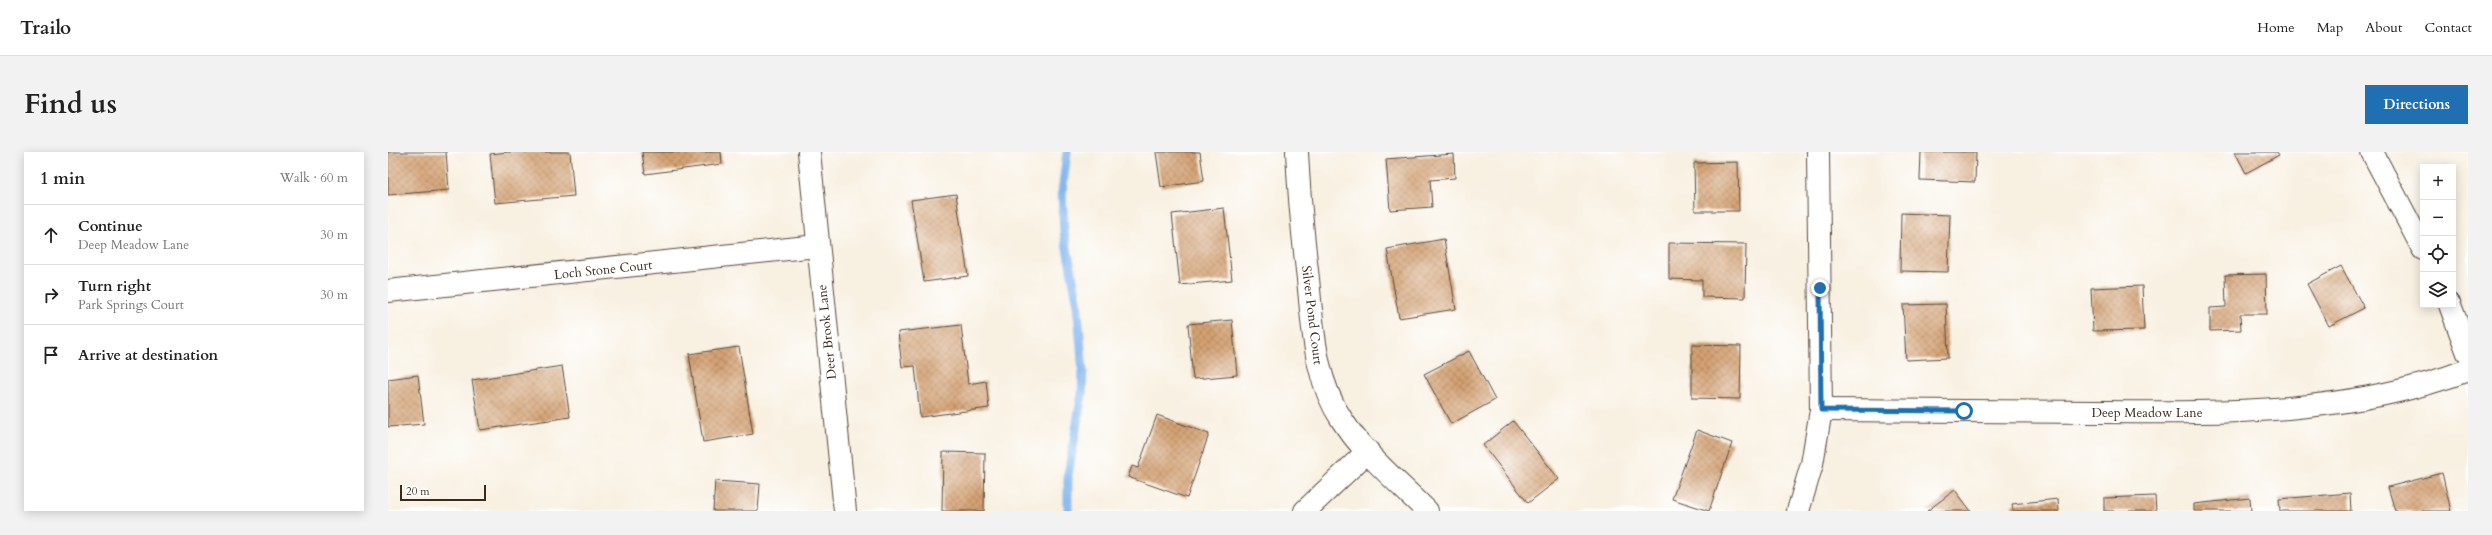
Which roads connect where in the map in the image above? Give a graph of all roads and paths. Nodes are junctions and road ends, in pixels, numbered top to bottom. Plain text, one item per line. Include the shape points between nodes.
1 (808, 152) edge
2 (1297, 152) edge
3 (1818, 152) edge
4 (2372, 152) edge
5 (2420, 243) edge
6 (817, 246) junction
7 (388, 291) edge
8 (2451, 308) edge
9 (2468, 353) edge
10 (2468, 370) edge
11 (1821, 410) junction
12 (1368, 450) junction
13 (845, 511) edge
14 (1305, 511) edge
15 (1427, 511) edge
16 (1798, 511) edge

1 - 6 street, Deer Brook Lane
2 - 12 street, Silver Pond Court via 1315,354 1324,386 1341,419
3 - 11 street
4 - 5 street
6 - 7 street, Loch Stone Court
6 - 13 street, Deer Brook Lane
8 - 9 street
10 - 11 street, Deep Meadow Lane via 2445,379 2371,398 2294,408 2203,412
11 - 16 street via 1812,464
12 - 14 street
12 - 15 street, Silver Pond Court

